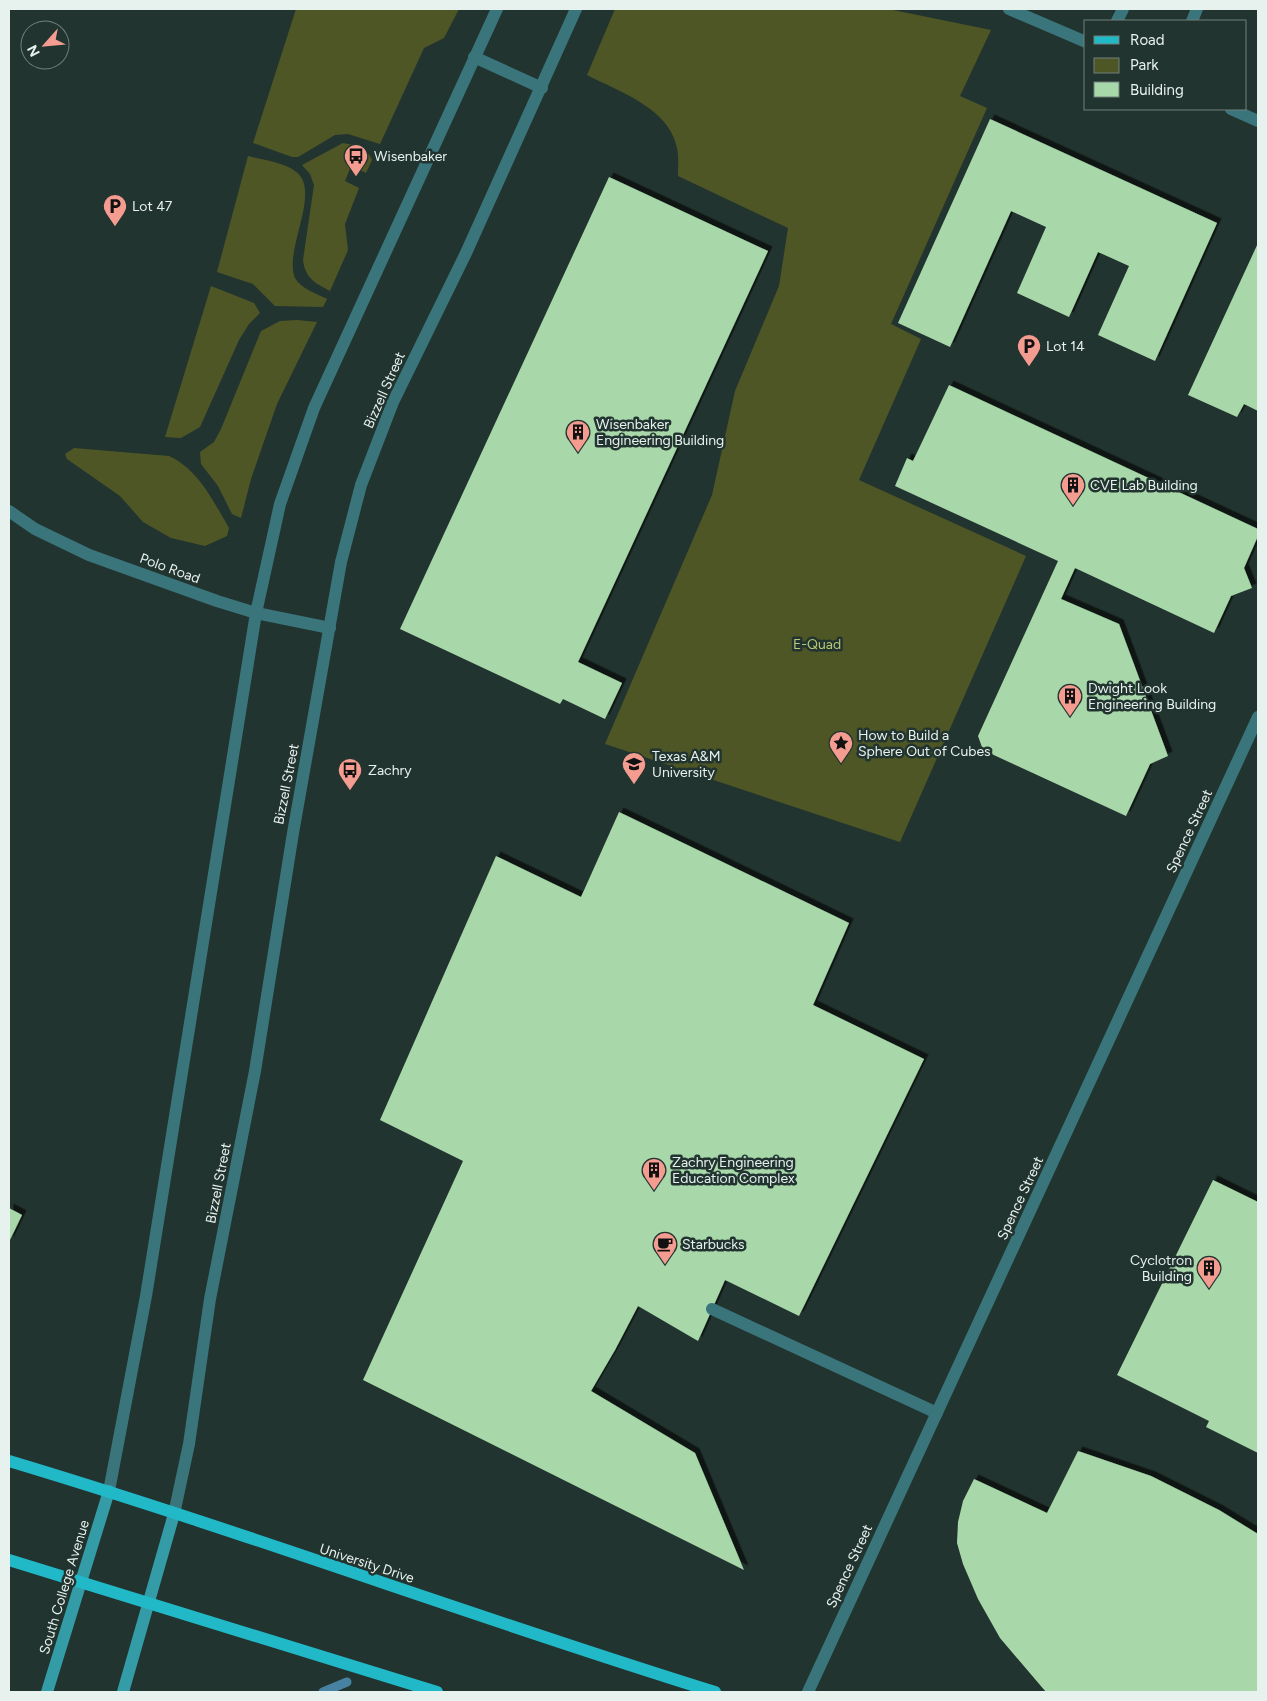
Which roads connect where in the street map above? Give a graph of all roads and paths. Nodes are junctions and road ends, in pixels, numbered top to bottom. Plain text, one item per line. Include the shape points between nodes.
1 (497, 9) edge
2 (576, 9) edge
3 (1009, 9) edge
4 (1084, 41) edge
5 (474, 57) junction
6 (542, 88) junction
7 (1233, 110) edge
8 (1258, 121) edge
9 (9, 511) edge
10 (256, 613) junction
11 (330, 628) junction
12 (1258, 717) edge
13 (712, 1309) dead end
14 (936, 1413) junction
15 (9, 1461) edge
16 (109, 1491) junction
17 (174, 1514) junction
18 (9, 1560) edge
19 (81, 1583) junction
20 (148, 1603) junction
21 (47, 1692) edge
22 (123, 1692) edge
23 (437, 1692) edge
24 (716, 1692) edge
25 (808, 1692) edge

1 - 5 street
2 - 6 street, Bizzell Street
3 - 4 street
5 - 6 street
5 - 10 street via 314,408 280,504
6 - 11 street, Bizzell Street via 393,402 360,485
7 - 8 street
9 - 10 street, Polo Road via 35,529 89,555
10 - 11 street, Polo Road
10 - 16 street via 146,1296
11 - 17 street, Bizzell Street via 255,1071 210,1299 190,1444
12 - 14 street, Spence Street
13 - 14 street
14 - 25 street, Spence Street
15 - 16 main road, University Drive
16 - 17 main road, University Drive
16 - 19 main road, South College Avenue
17 - 20 main road, Bizzell Street
17 - 24 main road, University Drive
18 - 19 main road
19 - 20 main road
19 - 21 main road, South College Avenue
20 - 22 main road
20 - 23 main road

